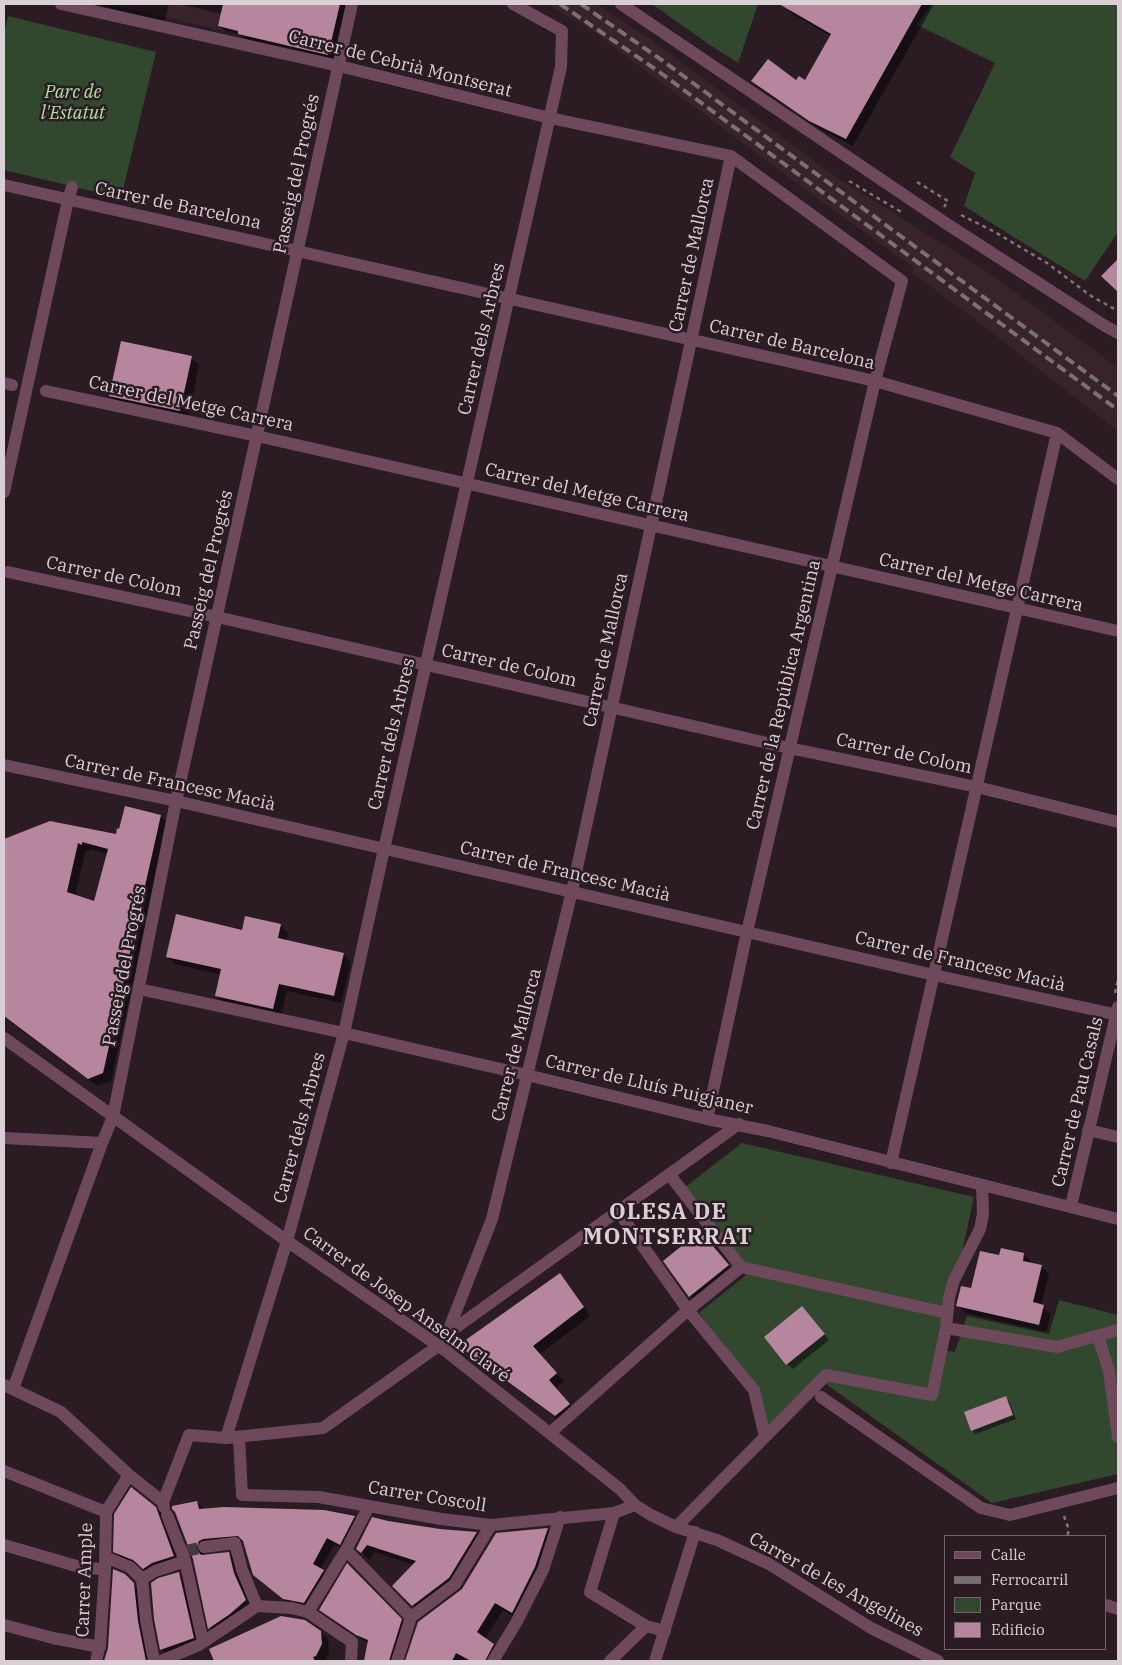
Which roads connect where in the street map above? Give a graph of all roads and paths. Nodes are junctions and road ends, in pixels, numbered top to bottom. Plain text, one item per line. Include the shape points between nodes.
1 (61, 4) edge
2 (352, 4) edge
3 (513, 4) edge
4 (621, 4) edge
5 (339, 66) junction
6 (550, 118) junction
7 (732, 156) junction
8 (917, 182) dead end
9 (4, 185) edge
10 (72, 186) dead end
11 (68, 200) junction
12 (948, 201) dead end
13 (960, 215) dead end
14 (298, 250) junction
15 (509, 299) junction
16 (1118, 311) edge
17 (1118, 333) edge
18 (692, 340) junction
19 (875, 380) junction
20 (46, 391) dead end
21 (1057, 434) junction
22 (257, 436) junction
23 (1118, 479) edge
24 (467, 484) junction
25 (4, 492) edge
26 (652, 526) junction
27 (833, 567) junction
28 (8, 572) dead end
29 (1017, 609) junction
30 (216, 617) junction
31 (1118, 632) edge
32 (426, 665) junction
33 (612, 707) junction
34 (790, 748) junction
35 (4, 766) edge
36 (977, 787) junction
37 (176, 801) junction
38 (1118, 822) edge
39 (384, 848) junction
40 (572, 891) junction
41 (748, 932) junction
42 (934, 974) junction
43 (139, 989) junction
44 (1118, 1012) edge
45 (344, 1033) junction
46 (4, 1038) edge
47 (528, 1075) junction
48 (113, 1116) junction
49 (706, 1119) junction
50 (739, 1124) junction
51 (1088, 1130) junction
52 (1118, 1137) edge
53 (4, 1138) edge
54 (102, 1143) junction
55 (892, 1163) junction
56 (669, 1174) junction
57 (982, 1186) junction
58 (1071, 1206) junction
59 (618, 1211) junction
60 (1118, 1219) edge
61 (287, 1241) junction
62 (741, 1267) junction
63 (688, 1310) junction
64 (947, 1313) junction
65 (946, 1328) junction
66 (1118, 1330) edge
67 (447, 1334) junction
68 (1098, 1336) junction
69 (442, 1349) junction
70 (8, 1387) edge
71 (821, 1397) dead end
72 (550, 1433) junction
73 (232, 1437) junction
74 (764, 1437) junction
75 (1118, 1437) edge
76 (4, 1472) edge
77 (129, 1476) junction
78 (1118, 1488) edge
79 (635, 1505) junction
80 (369, 1506) junction
81 (165, 1508) junction
82 (106, 1512) junction
83 (614, 1513) junction
84 (1063, 1513) dead end
85 (560, 1517) junction
86 (490, 1525) junction
87 (676, 1526) junction
88 (694, 1532) junction
89 (1066, 1535) edge
90 (4, 1545) edge
91 (204, 1547) tunnel mouth
92 (346, 1550) junction
93 (184, 1554) junction
94 (105, 1563) junction
95 (142, 1579) junction
96 (257, 1606) junction
97 (308, 1612) junction
98 (411, 1617) junction
99 (4, 1625) edge
100 (646, 1626) junction
101 (665, 1631) junction
102 (201, 1644) junction
103 (100, 1647) junction
104 (169, 1660) edge
105 (96, 1661) edge
106 (154, 1661) edge
107 (351, 1661) edge
108 (397, 1661) edge
109 (493, 1661) edge
110 (610, 1661) edge
111 (655, 1661) edge
112 (938, 1661) edge

1 - 5 street, Carrer de Cebrià Montserat
2 - 5 street, Passeig del Progrés
3 - 6 street, Carrer dels Arbres via 562,31 561,67
4 - 17 street via 947,224
5 - 6 street, Carrer de Cebrià Montserat
5 - 14 street, Passeig del Progrés
6 - 7 street, Carrer de Cebrià Montserat
6 - 15 street, Carrer dels Arbres
7 - 18 street, Carrer de Mallorca
7 - 19 street, Carrer de la República Argentina via 902,282
8 - 12 path
9 - 11 street, Carrer de Barcelona
10 - 11 street
11 - 14 street, Carrer de Barcelona
11 - 25 street
13 - 16 path via 1047,264
14 - 15 street, Carrer de Barcelona
14 - 22 street, Passeig del Progrés
15 - 18 street, Carrer de Barcelona
15 - 24 street, Carrer dels Arbres
18 - 19 street, Carrer de Barcelona
18 - 26 street, Carrer de Mallorca
19 - 21 street, Carrer de Barcelona
19 - 27 street, Carrer de la República Argentina
20 - 22 street, Carrer del Metge Carrera
21 - 23 street, Carrer de Barcelona
21 - 29 street
22 - 24 street, Carrer del Metge Carrera
22 - 30 street, Passeig del Progrés
24 - 26 street, Carrer del Metge Carrera
24 - 32 street, Carrer dels Arbres
26 - 27 street, Carrer del Metge Carrera
26 - 33 street, Carrer de Mallorca
27 - 29 street, Carrer del Metge Carrera
27 - 34 street, Carrer de la República Argentina
28 - 30 street, Carrer de Colom
29 - 31 street, Carrer del Metge Carrera
29 - 36 street
30 - 32 street, Carrer de Colom
30 - 37 street, Passeig del Progrés
32 - 33 street, Carrer de Colom
32 - 39 street, Carrer dels Arbres
33 - 34 street, Carrer de Colom
33 - 40 street, Carrer de Mallorca
34 - 36 street, Carrer de Colom
34 - 41 street, Carrer de la República Argentina
35 - 37 street, Carrer de Francesc Macià
36 - 38 street, Carrer de Colom
36 - 42 street
37 - 39 street, Carrer de Francesc Macià
37 - 43 street, Passeig del Progrés
39 - 40 street, Carrer de Francesc Macià
39 - 45 street, Carrer dels Arbres
40 - 41 street, Carrer de Francesc Macià
40 - 47 street, Carrer de Mallorca
41 - 42 street, Carrer de Francesc Macià
41 - 49 street, Carrer de la República Argentina
42 - 44 street, Carrer de Francesc Macià
42 - 55 street
43 - 45 street, Carrer de Lluís Puigjaner
43 - 48 street, Passeig del Progrés
44 - 51 street, Carrer de Pau Casals
45 - 47 street, Carrer de Lluís Puigjaner
45 - 61 street, Carrer dels Arbres
46 - 48 street, Carrer de Josep Anselm Clavé
47 - 49 street, Carrer de Lluís Puigjaner
47 - 67 street, Carrer de Mallorca via 492,1219
48 - 54 street, Passeig del Progrés
48 - 61 street, Carrer de Josep Anselm Clavé
49 - 50 street, Carrer de Lluís Puigjaner
50 - 55 street, Carrer de Lluís Puigjaner
50 - 56 street
51 - 52 street
51 - 58 street, Carrer de Pau Casals
53 - 54 street
54 - 70 street, Passeig del Progrés
55 - 57 street, Carrer de Lluís Puigjaner
56 - 59 street
56 - 62 street
57 - 58 street, Carrer de Lluís Puigjaner
57 - 64 street via 980,1229 954,1280
58 - 60 street, Carrer de Lluís Puigjaner
59 - 63 street
59 - 67 street
61 - 69 street, Carrer de Josep Anselm Clavé
61 - 73 street, Carrer dels Arbres
62 - 63 street
62 - 64 street
63 - 72 street
63 - 74 street via 754,1390
64 - 65 street
65 - 68 street via 1057,1347
65 - 74 street via 932,1395 826,1374
66 - 68 street
67 - 69 street, Carrer de Mallorca
68 - 75 street via 1109,1371
69 - 72 street, Carrer de Josep Anselm Clavé
69 - 73 street via 323,1428
70 - 77 street via 61,1412
71 - 78 street via 982,1508 1010,1515
72 - 79 street, Carrer de Josep Anselm Clavé via 620,1489
73 - 80 street, Carrer Coscoll via 242,1495 319,1497
73 - 81 street via 190,1434
74 - 87 street
76 - 82 street
77 - 81 street
77 - 82 street, Carrer Ample
79 - 83 street, Carrer Coscoll
79 - 87 street, Carrer de les Angelines
80 - 86 street, Carrer Coscoll via 440,1520
80 - 92 street
81 - 93 street
82 - 94 street, Carrer Ample
83 - 85 street, Carrer Coscoll
83 - 100 street via 590,1592
84 - 89 path via 1069,1530
85 - 86 street, Carrer Coscoll
85 - 109 street via 543,1570
86 - 98 street via 455,1584
87 - 88 street, Carrer de les Angelines
88 - 101 street
88 - 112 street, Carrer de les Angelines via 769,1564 871,1628
90 - 94 street via 83,1568
91 - 96 street via 235,1543
92 - 97 street
92 - 98 street
93 - 95 street
93 - 102 street
94 - 95 street via 130,1567
94 - 103 street, Carrer Ample
95 - 106 street
96 - 97 street
96 - 102 street
97 - 107 street via 352,1642
98 - 108 street
99 - 103 street
100 - 101 street
100 - 110 street
101 - 111 street
102 - 104 street
103 - 105 street, Carrer Ample

